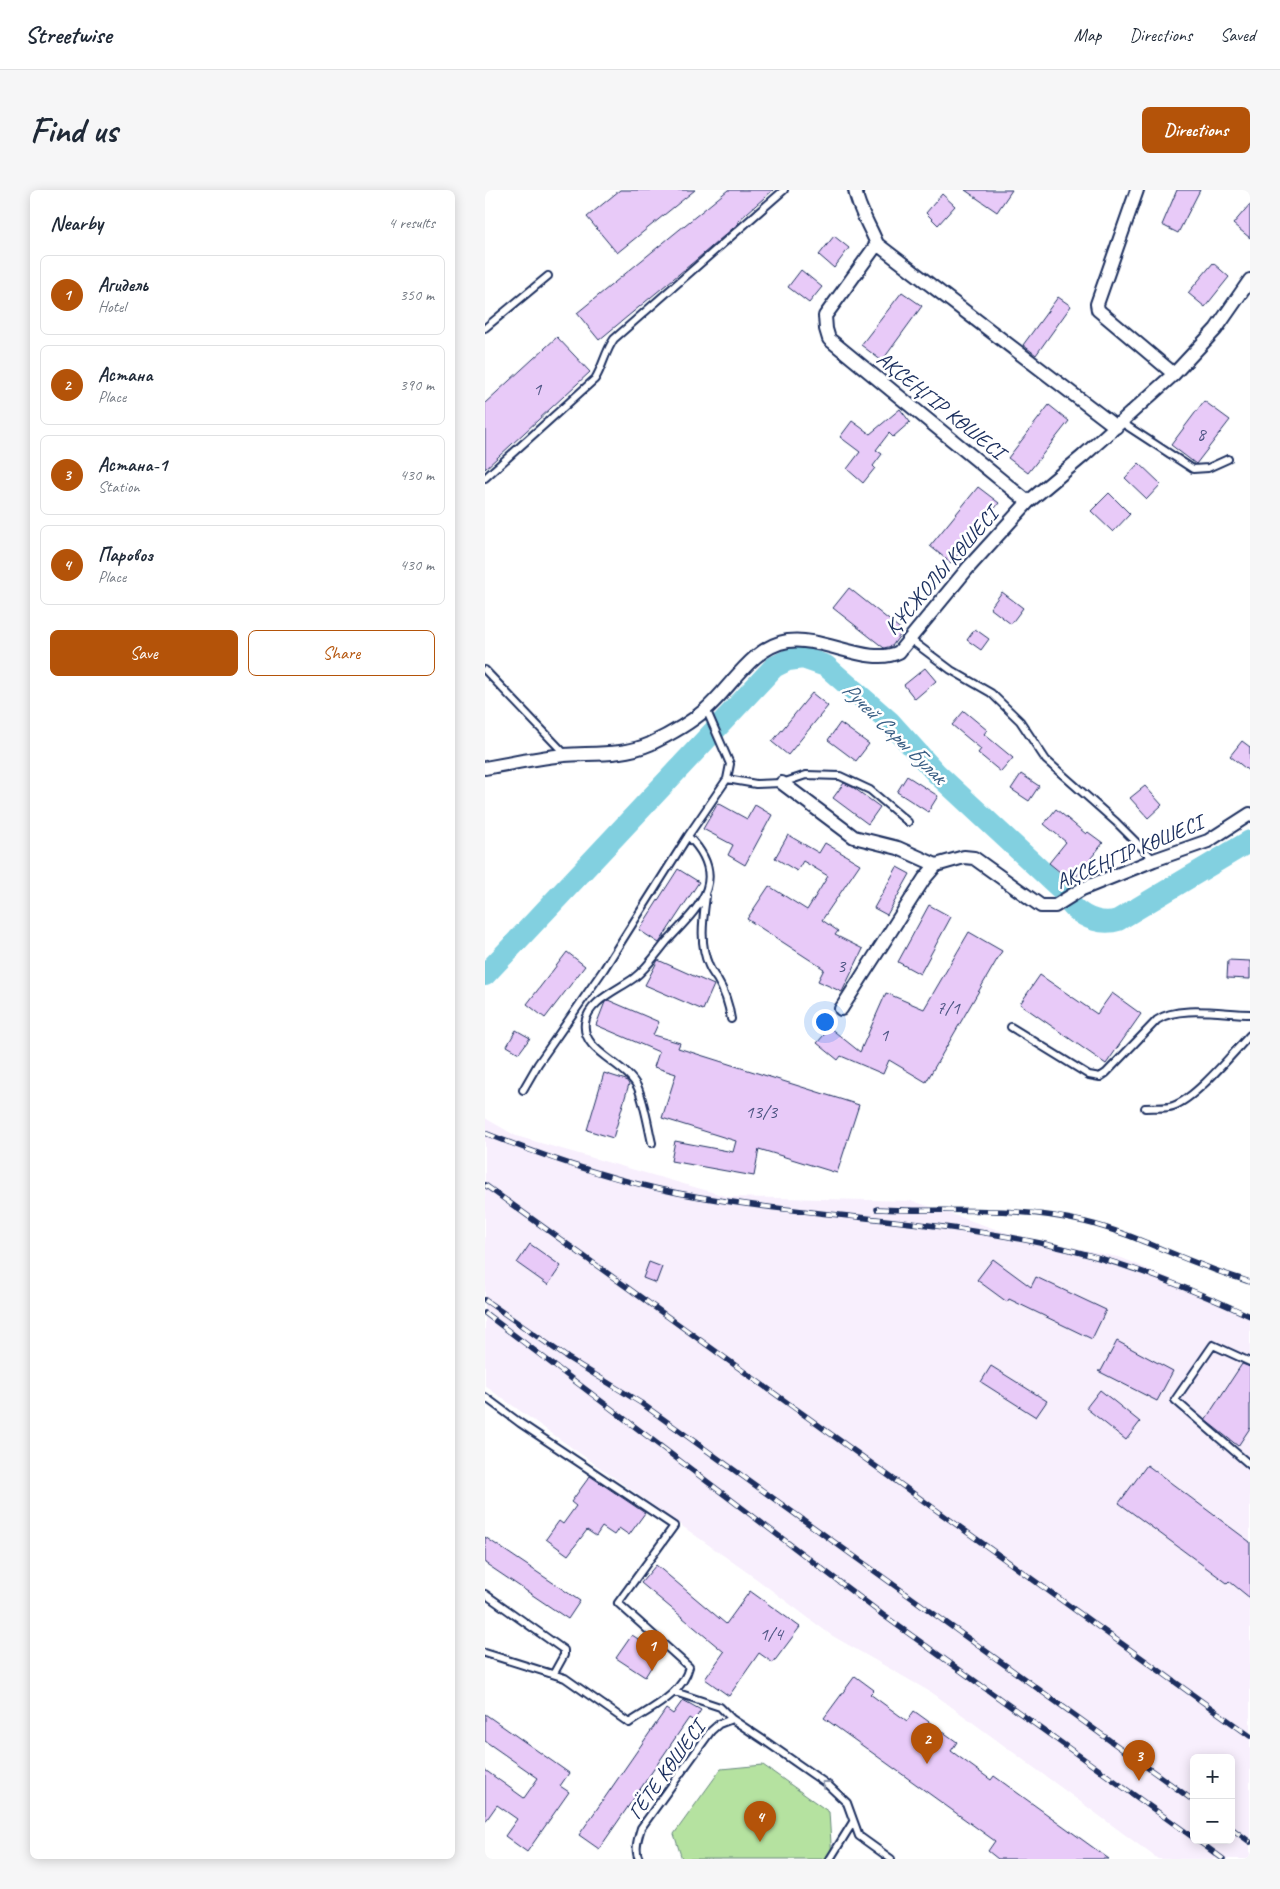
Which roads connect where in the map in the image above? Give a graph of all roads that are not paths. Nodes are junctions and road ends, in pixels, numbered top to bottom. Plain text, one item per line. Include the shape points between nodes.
1 (784, 190) edge
2 (855, 190) edge
3 (1137, 190) edge
4 (877, 244) junction
5 (548, 276) dead end
6 (1250, 280) edge
7 (485, 328) edge
8 (1174, 374) junction
9 (1118, 425) junction
10 (1228, 459) dead end
11 (485, 478) edge
12 (1027, 502) junction
13 (911, 640) junction
14 (485, 670) edge
15 (706, 709) junction
16 (566, 755) junction
17 (485, 768) edge
18 (727, 779) junction
19 (782, 783) junction
20 (1250, 814) edge
21 (908, 822) dead end
22 (688, 836) junction
23 (1154, 860) junction
24 (936, 865) junction
25 (706, 893) junction
26 (841, 1009) dead end
27 (1250, 1014) edge
28 (731, 1020) dead end
29 (1011, 1027) dead end
30 (1250, 1034) edge
31 (523, 1090) dead end
32 (1145, 1108) dead end
33 (652, 1143) dead end
34 (1250, 1362) edge
35 (485, 1397) edge
36 (1250, 1466) edge
37 (485, 1594) edge
38 (485, 1653) edge
39 (554, 1673) junction
40 (675, 1692) junction
41 (732, 1720) junction
42 (853, 1822) junction
43 (639, 1859) edge
44 (830, 1859) edge
45 (891, 1859) edge

1 - 11 lane via 614,340 595,379
2 - 4 street via 857,202
3 - 8 street via 1097,310
4 - 9 street
4 - 12 street, АҚСЕҢГІР КӨШЕСІ via 825,316 829,339
5 - 7 lane
6 - 8 street, ҚҰСЖОЛЫ КӨШЕСІ via 1216,329
8 - 9 street, ҚҰСЖОЛЫ КӨШЕСІ
9 - 10 lane via 1193,469 1208,468
9 - 12 street, ҚҰСЖОЛЫ КӨШЕСІ
12 - 13 street, ҚҰСЖОЛЫ КӨШЕСІ via 968,568
13 - 15 street, ҚҰСЖОЛЫ КӨШЕСІ via 891,656 868,655 816,642 788,641 758,654
13 - 23 lane via 951,670 991,693 1020,721 1046,760
14 - 16 lane
15 - 16 street, ҚҰСЖОЛЫ КӨШЕСІ via 649,744 609,754
15 - 18 lane via 730,764
16 - 17 street, ҚҰСЖОЛЫ КӨШЕСІ
18 - 19 lane via 756,784
18 - 22 lane
19 - 21 lane via 805,775 840,776 870,790
19 - 24 street via 854,837 898,848
20 - 23 street, АҚСЕҢГІР КӨШЕСІ via 1208,842
22 - 25 lane via 707,863 710,875
22 - 31 lane
23 - 24 street, АҚСЕҢГІР КӨШЕСІ via 1082,889 1055,906 1041,906 974,858 964,857
24 - 26 street
25 - 28 lane via 704,953 728,1002
25 - 33 lane via 683,925 636,977 594,1006 585,1021 589,1042 628,1074 637,1088
27 - 29 lane via 1185,1012 1163,1016 1106,1073 1096,1077
30 - 32 lane via 1201,1088 1184,1100 1172,1106
34 - 36 lane via 1213,1345 1175,1400
35 - 40 lane via 674,1526 618,1603 689,1667
37 - 39 lane via 564,1650
38 - 39 lane
39 - 40 lane via 629,1723
40 - 41 lane via 720,1707
42 -> 41 lane, ГЁТЕ КӨШЕСІ via 847,1803 828,1785
41 - 43 lane, ГЁТЕ КӨШЕСІ via 711,1731 641,1828 637,1841
42 - 44 lane
42 - 45 lane, ГЁТЕ КӨШЕСІ via 859,1836

